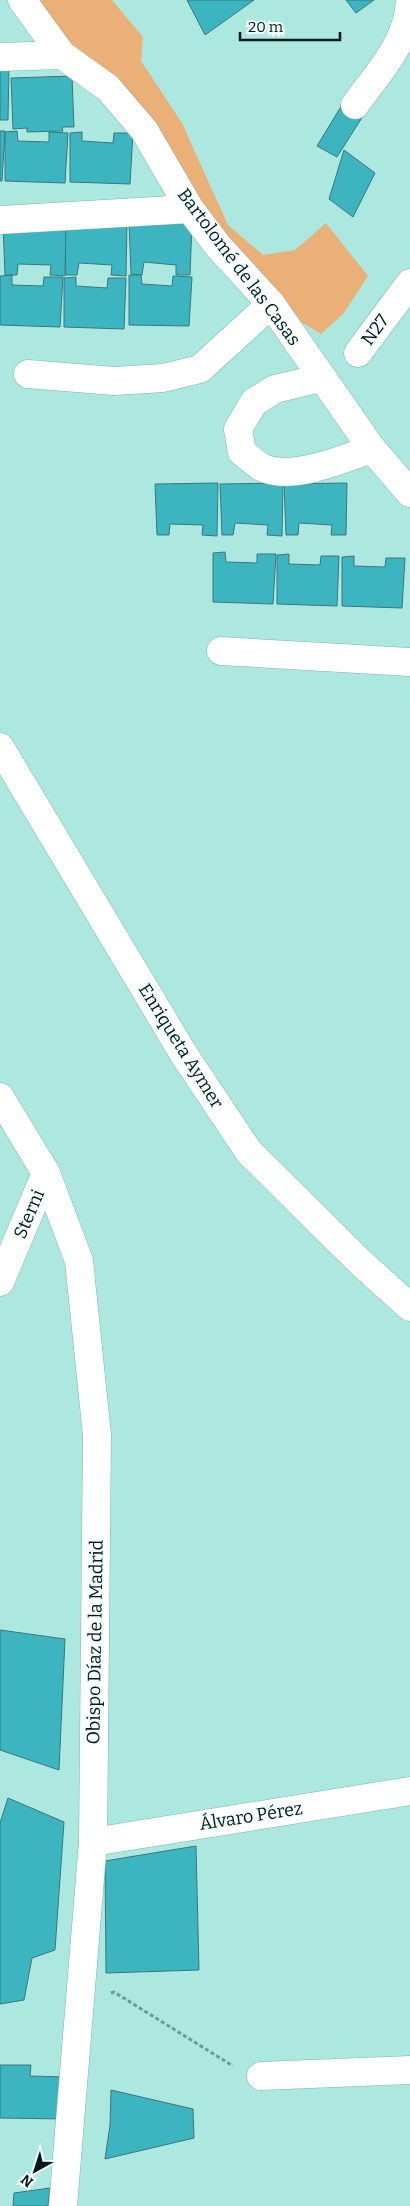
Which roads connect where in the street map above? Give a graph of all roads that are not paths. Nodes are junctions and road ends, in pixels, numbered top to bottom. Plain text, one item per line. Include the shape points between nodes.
1 (22, 0) edge
2 (410, 0) edge
3 (62, 55) junction
4 (0, 57) edge
5 (356, 105) dead end
6 (190, 209) junction
7 (0, 220) edge
8 (410, 283) edge
9 (270, 304) junction
10 (358, 353) dead end
11 (28, 374) dead end
12 (320, 378) junction
13 (372, 448) junction
14 (410, 493) edge
15 (221, 651) dead end
16 (410, 662) edge
17 (0, 747) edge
18 (0, 1097) edge
19 (46, 1173) junction
20 (0, 1282) edge
21 (410, 1307) edge
22 (410, 1791) edge
23 (93, 1842) junction
24 (410, 2070) edge
25 (260, 2076) road end
26 (63, 2206) edge

1 - 3 street, Bartolomé de las Casas
2 - 5 street via 410,15 404,34
3 - 4 street
3 - 6 street, Bartolomé de las Casas via 108,88 138,123
6 - 7 street
6 - 9 street, Bartolomé de las Casas
8 - 10 street, N27
9 - 11 street via 200,369 164,378 114,381
9 - 12 street, Bartolomé de las Casas
12 - 13 street, Bartolomé de las Casas
12 - 13 street via 275,389 254,402 238,429 242,452 262,467 289,472 316,469
13 - 14 street, Bartolomé de las Casas
15 - 16 street
17 - 21 street, Enriqueta Aymer via 183,1053 249,1152
18 - 19 street, Obispo Díaz de la Madrid
19 - 20 street, Sterni
19 - 23 street, Obispo Díaz de la Madrid via 80,1261 97,1435
22 - 23 street, Álvaro Pérez
23 - 26 street, Obispo Díaz de la Madrid
24 - 25 street

